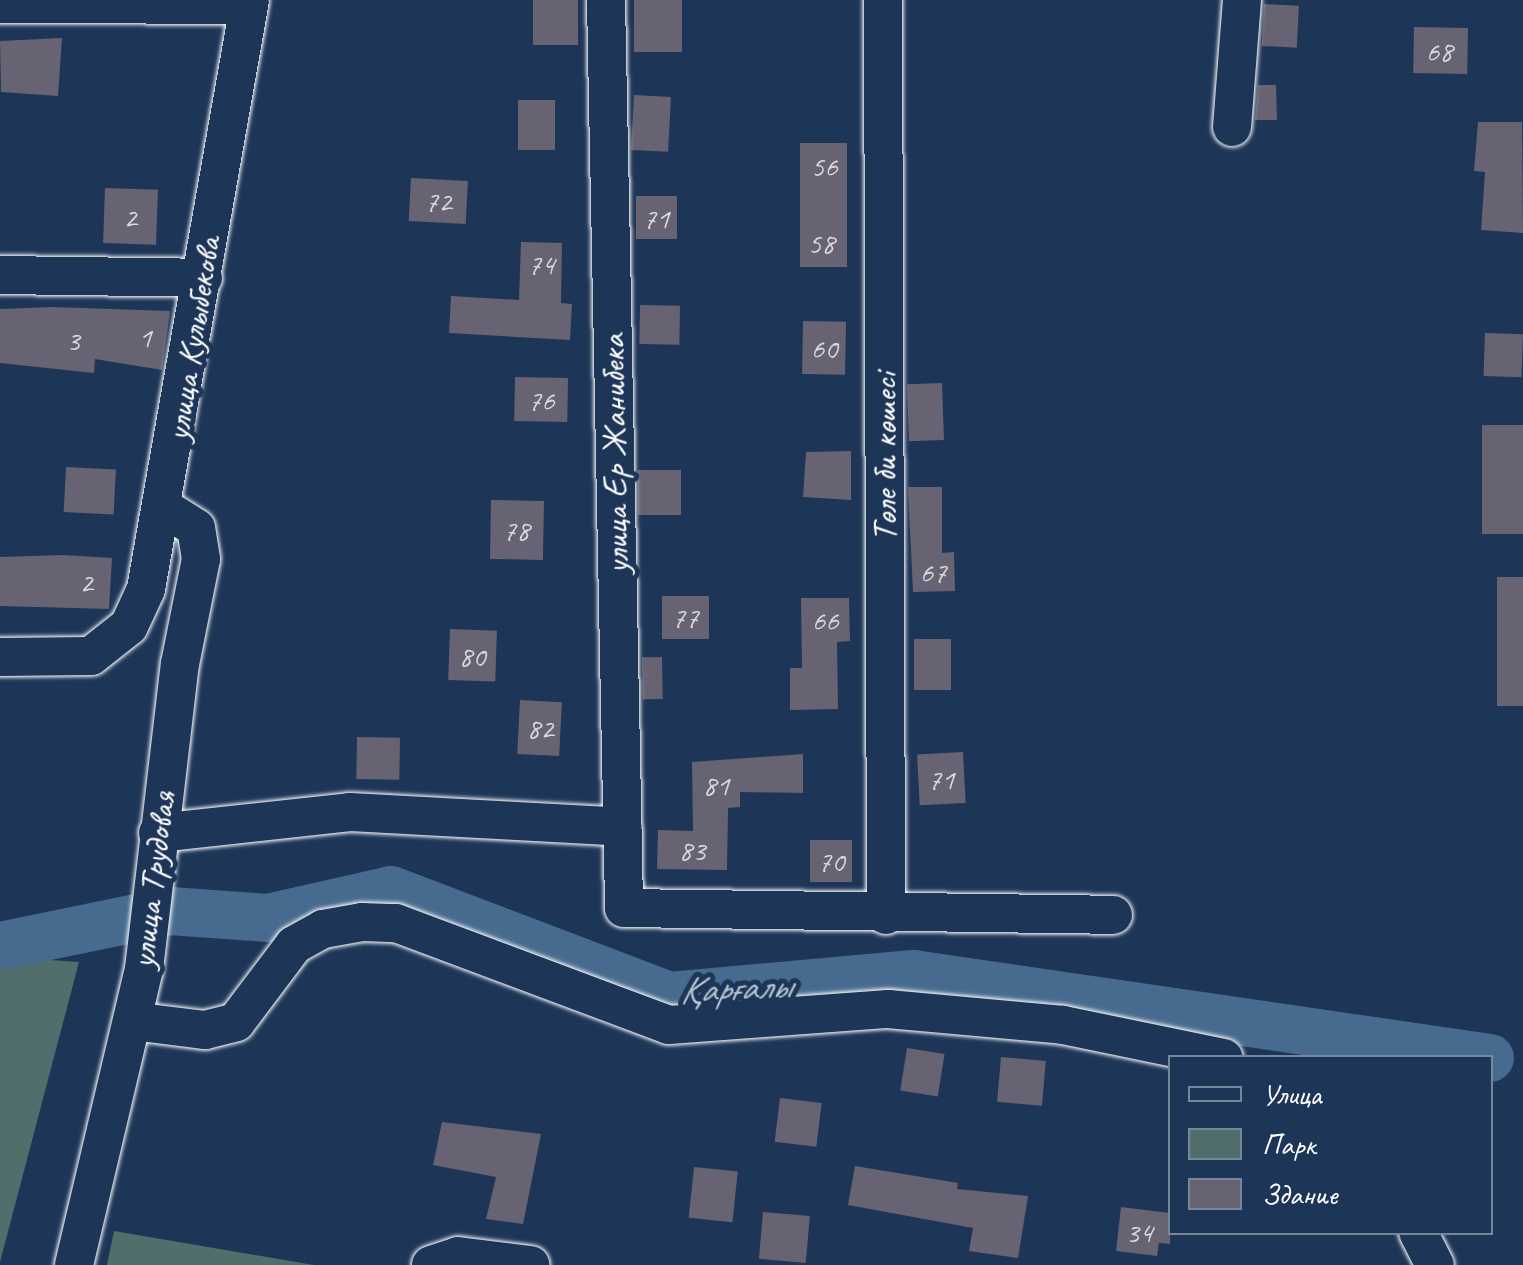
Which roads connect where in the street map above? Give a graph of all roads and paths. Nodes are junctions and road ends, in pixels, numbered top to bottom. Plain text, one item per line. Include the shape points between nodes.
1 (606, 0) edge
2 (883, 0) edge
3 (1242, 0) edge
4 (250, 2) edge
5 (0, 4) edge
6 (1232, 127) dead end
7 (0, 275) edge
8 (203, 278) junction
9 (165, 509) junction
10 (0, 656) edge
11 (622, 827) junction
12 (158, 833) junction
13 (886, 914) junction
14 (1113, 915) dead end
15 (132, 1021) junction
16 (1209, 1055) edge
17 (1420, 1235) edge
18 (433, 1263) edge
19 (74, 1265) edge
20 (530, 1265) edge
21 (1435, 1265) edge

1 - 11 street, улица Ер Жанибека
2 - 13 street, Төле би көшесі
3 - 6 street
4 - 5 street
4 - 8 street, улица Кулыбекова
7 - 8 street
8 - 9 street, улица Кулыбекова
9 - 10 street, улица Кулыбекова via 130,626 90,656
9 - 12 street, улица Трудовая via 196,528 200,559
11 - 12 street via 350,812
11 - 13 street, улица Ер Жанибека via 624,908
12 - 15 street, улица Трудовая
13 - 14 street
15 - 16 street via 205,1030 236,1022 294,945 322,929 379,922 669,1026 888,1009 1064,1025
15 - 19 street, улица Трудовая
17 - 21 street
18 - 20 street via 458,1256

